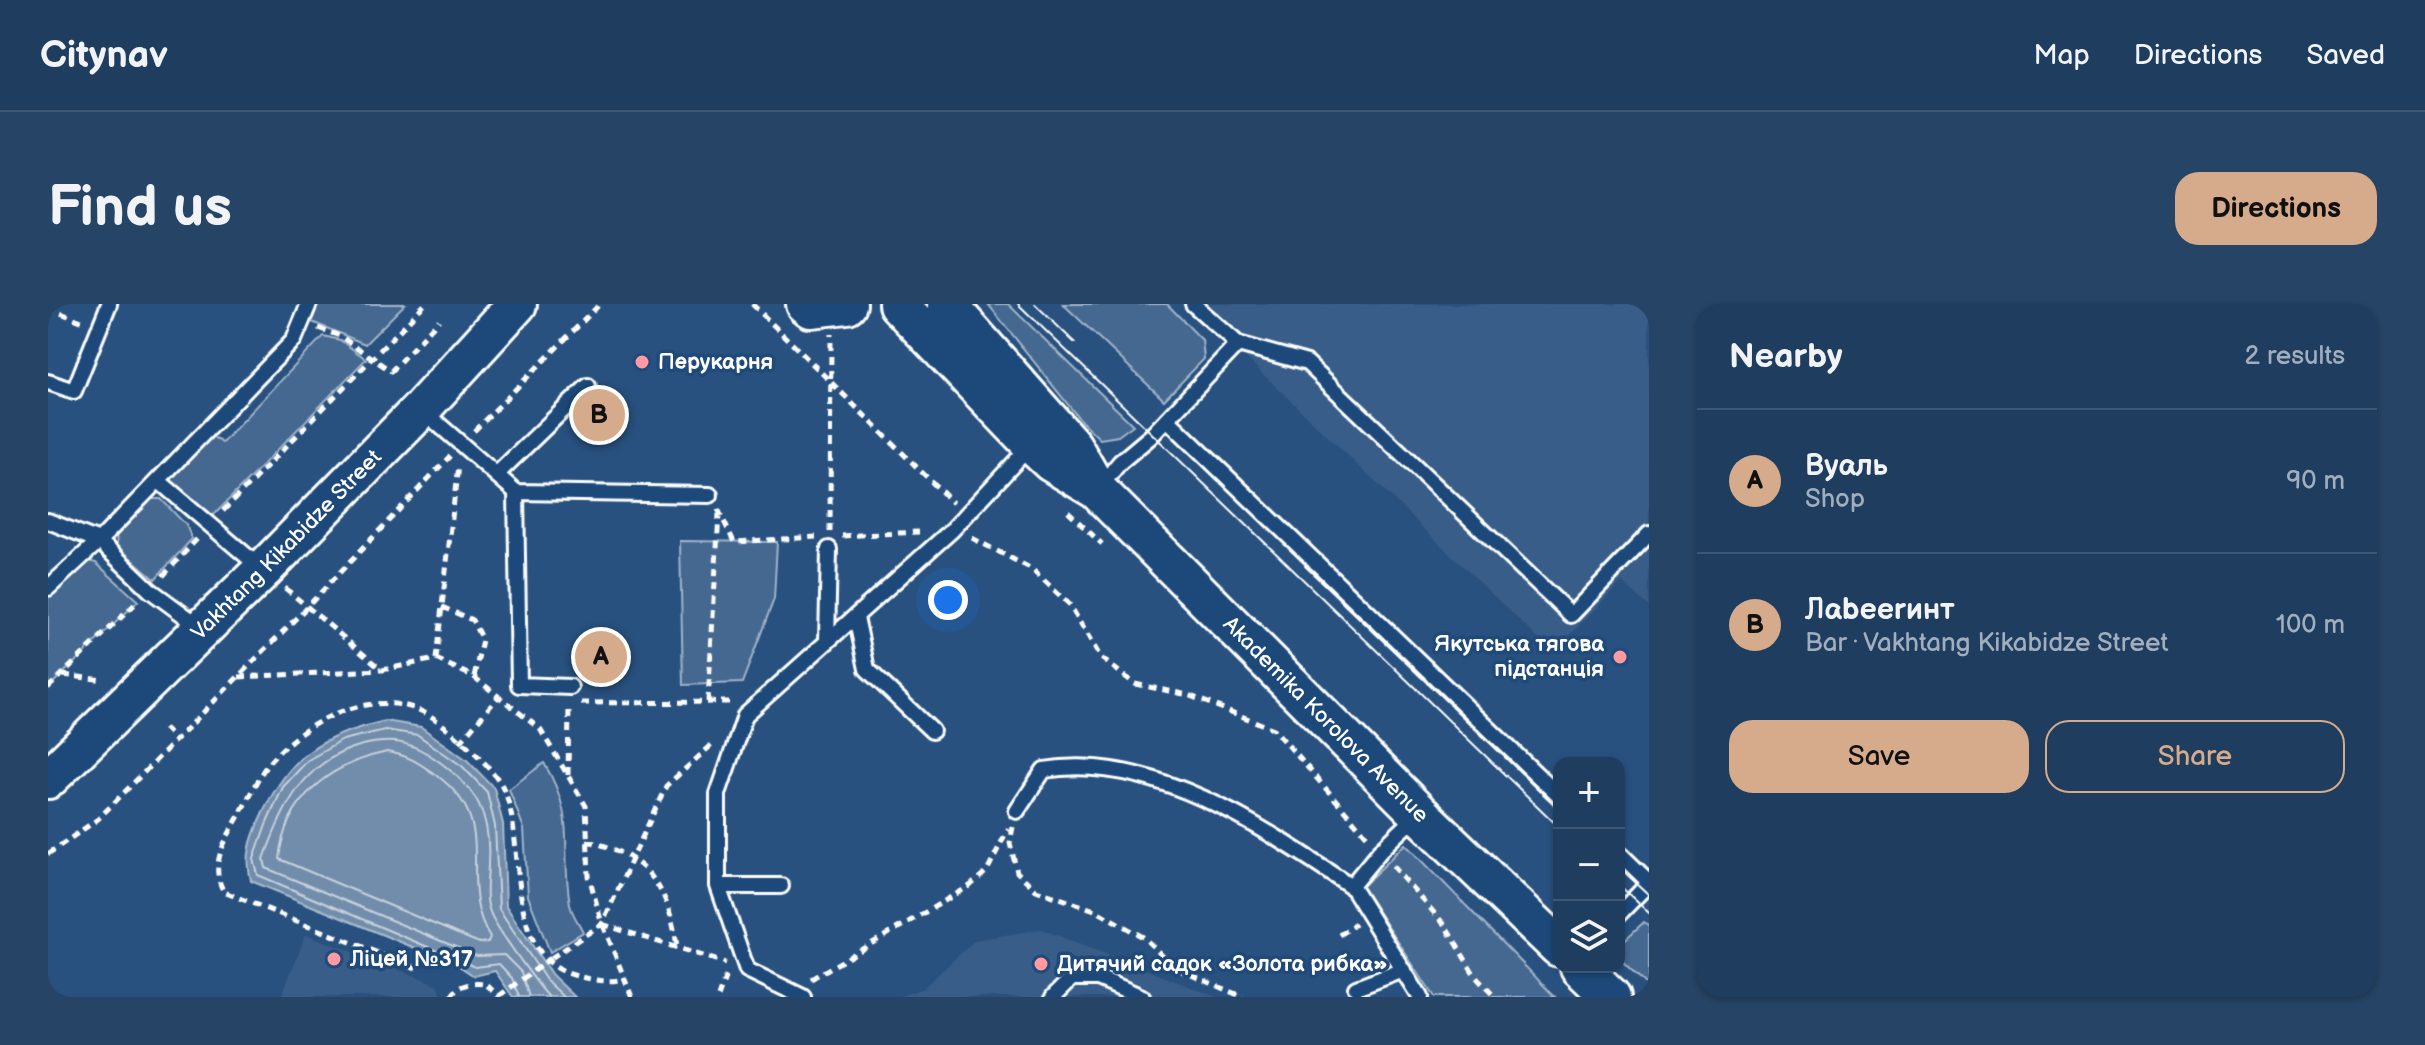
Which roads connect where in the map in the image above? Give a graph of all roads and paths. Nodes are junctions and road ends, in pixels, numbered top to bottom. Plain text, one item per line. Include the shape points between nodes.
1 (109, 304) edge
2 (309, 304) edge
3 (425, 304) edge
4 (517, 304) edge
5 (600, 304) edge
6 (752, 304) edge
7 (898, 304) edge
8 (947, 304) edge
9 (1193, 304) edge
10 (828, 305) edge
11 (48, 308) edge
12 (439, 320) dead end
13 (301, 322) junction
14 (99, 328) junction
15 (1238, 344) junction
16 (373, 356) junction
17 (48, 382) edge
18 (832, 382) junction
19 (588, 386) dead end
20 (421, 409) junction
21 (1167, 419) junction
22 (1032, 444) junction
23 (460, 445) junction
24 (497, 474) junction
25 (160, 482) junction
26 (1097, 490) junction
27 (516, 492) junction
28 (715, 496) junction
29 (966, 516) junction
30 (48, 521) edge
31 (208, 526) junction
32 (952, 530) junction
33 (1649, 534) edge
34 (99, 541) junction
35 (829, 543) junction
36 (263, 570) junction
37 (48, 588) edge
38 (150, 590) junction
39 (307, 607) junction
40 (442, 607) junction
41 (856, 617) junction
42 (203, 629) junction
43 (827, 642) junction
44 (436, 659) junction
45 (382, 670) junction
46 (62, 675) junction
47 (239, 677) junction
48 (474, 677) junction
49 (117, 681) dead end
50 (570, 687) joint
51 (48, 688) edge
52 (499, 696) junction
53 (708, 702) junction
54 (759, 702) junction
55 (508, 703) junction
56 (523, 703) dead end
57 (553, 703) dead end
58 (569, 703) junction
59 (745, 715) junction
60 (164, 728) dead end
61 (932, 731) dead end
62 (176, 740) junction
63 (460, 742) junction
64 (568, 776) junction
65 (48, 779) edge
66 (1553, 790) edge
67 (1017, 811) junction
68 (1420, 814) junction
69 (587, 841) junction
70 (1380, 851) junction
71 (48, 854) edge
72 (633, 857) junction
73 (1625, 859) edge
74 (1649, 883) edge
75 (718, 886) junction
76 (781, 886) dead end
77 (1351, 886) junction
78 (1625, 908) edge
79 (602, 924) junction
80 (1553, 941) edge
81 (677, 947) junction
82 (416, 968) dead end
83 (1404, 970) junction
84 (1586, 973) edge
85 (624, 979) junction
86 (1356, 988) dead end
87 (797, 994) edge
88 (499, 996) edge
89 (451, 997) edge
90 (632, 997) edge
91 (718, 997) edge
92 (1053, 997) edge
93 (1142, 997) edge
94 (1243, 997) edge
95 (1420, 997) edge
96 (1495, 997) edge
97 (1611, 997) edge

1 - 14 lane
2 - 13 lane
3 - 16 path
4 - 20 main road, Vakhtang Kikabidze Street
5 - 23 path
6 - 18 path
7 - 22 main road, Akademika Korolova Avenue
8 - 26 main road, Akademika Korolova Avenue via 1072,446
9 - 15 lane
10 - 18 path
11 - 14 path
12 - 16 path via 391,371
13 - 16 path
13 - 25 lane via 294,340
14 - 17 lane via 74,391
15 - 21 lane
15 - 33 lane via 1307,363 1571,615
16 - 31 path
18 - 29 path
18 - 35 path
19 - 24 lane
20 - 23 lane
20 - 36 main road, Vakhtang Kikabidze Street
21 - 26 lane
21 - 66 lane
22 - 26 main road, Akademika Korolova Avenue
22 - 29 lane
23 - 24 lane
23 - 39 path
23 - 40 path
24 - 27 lane
25 - 31 lane
25 - 34 lane
26 - 68 main road, Akademika Korolova Avenue
27 - 28 lane
27 - 50 lane via 519,685
28 - 35 path via 734,542
28 - 53 path
29 - 32 lane
30 - 34 lane
31 - 36 lane
31 - 38 path
32 - 35 path
32 - 41 lane
32 - 70 path via 1032,569 1070,605 1101,658 1135,684 1188,695 1274,729
34 - 37 lane
34 - 38 lane
35 - 43 lane
36 - 39 path
36 - 42 main road, Vakhtang Kikabidze Street
38 - 42 lane
38 - 46 path
39 - 45 path
39 - 47 path
40 - 44 path
40 - 48 path via 472,620 482,640
41 - 43 lane
41 - 61 lane via 867,669
42 - 65 main road, Vakhtang Kikabidze Street
43 - 54 lane
44 - 45 path
44 - 48 path
45 - 47 path
46 - 49 path
46 - 51 path
47 - 62 path
48 - 52 path
50 - 58 path
52 - 55 path
52 - 63 path
53 - 54 path
53 - 58 path
54 - 59 lane
55 - 56 path
55 - 64 path via 540,729
57 - 58 path
58 - 64 path
59 - 72 path via 666,786
59 - 75 lane via 718,794
60 - 62 path
62 - 71 path via 98,819
63 - 82 path via 432,717 409,708 372,705 333,713 294,736 271,759 219,855 216,878 224,892
63 - 85 path via 504,790 518,846 521,909 546,960 563,973 607,983
64 - 69 path via 586,806
67 - 77 lane via 1044,770 1078,764 1156,779 1267,829
67 - 87 path via 987,871 970,886
67 - 94 path via 1010,843 1017,872 1036,890 1095,910 1143,937 1175,968
68 - 70 lane
68 - 80 main road, Akademika Korolova Avenue
69 - 72 path
69 - 79 path via 589,876
70 - 77 lane
70 - 96 path via 1444,924 1476,977
72 - 79 path
72 - 81 path via 659,884 673,916
73 - 74 lane
74 - 78 lane
75 - 76 lane
75 - 87 lane via 747,970
77 - 83 lane
79 - 81 path
79 - 85 path
79 - 88 path, bridge
81 - 91 path via 730,964
83 - 86 lane
83 - 95 lane
84 - 97 main road
85 - 90 path
88 - 89 path via 486,984 469,983
92 - 93 lane via 1072,978 1098,978

